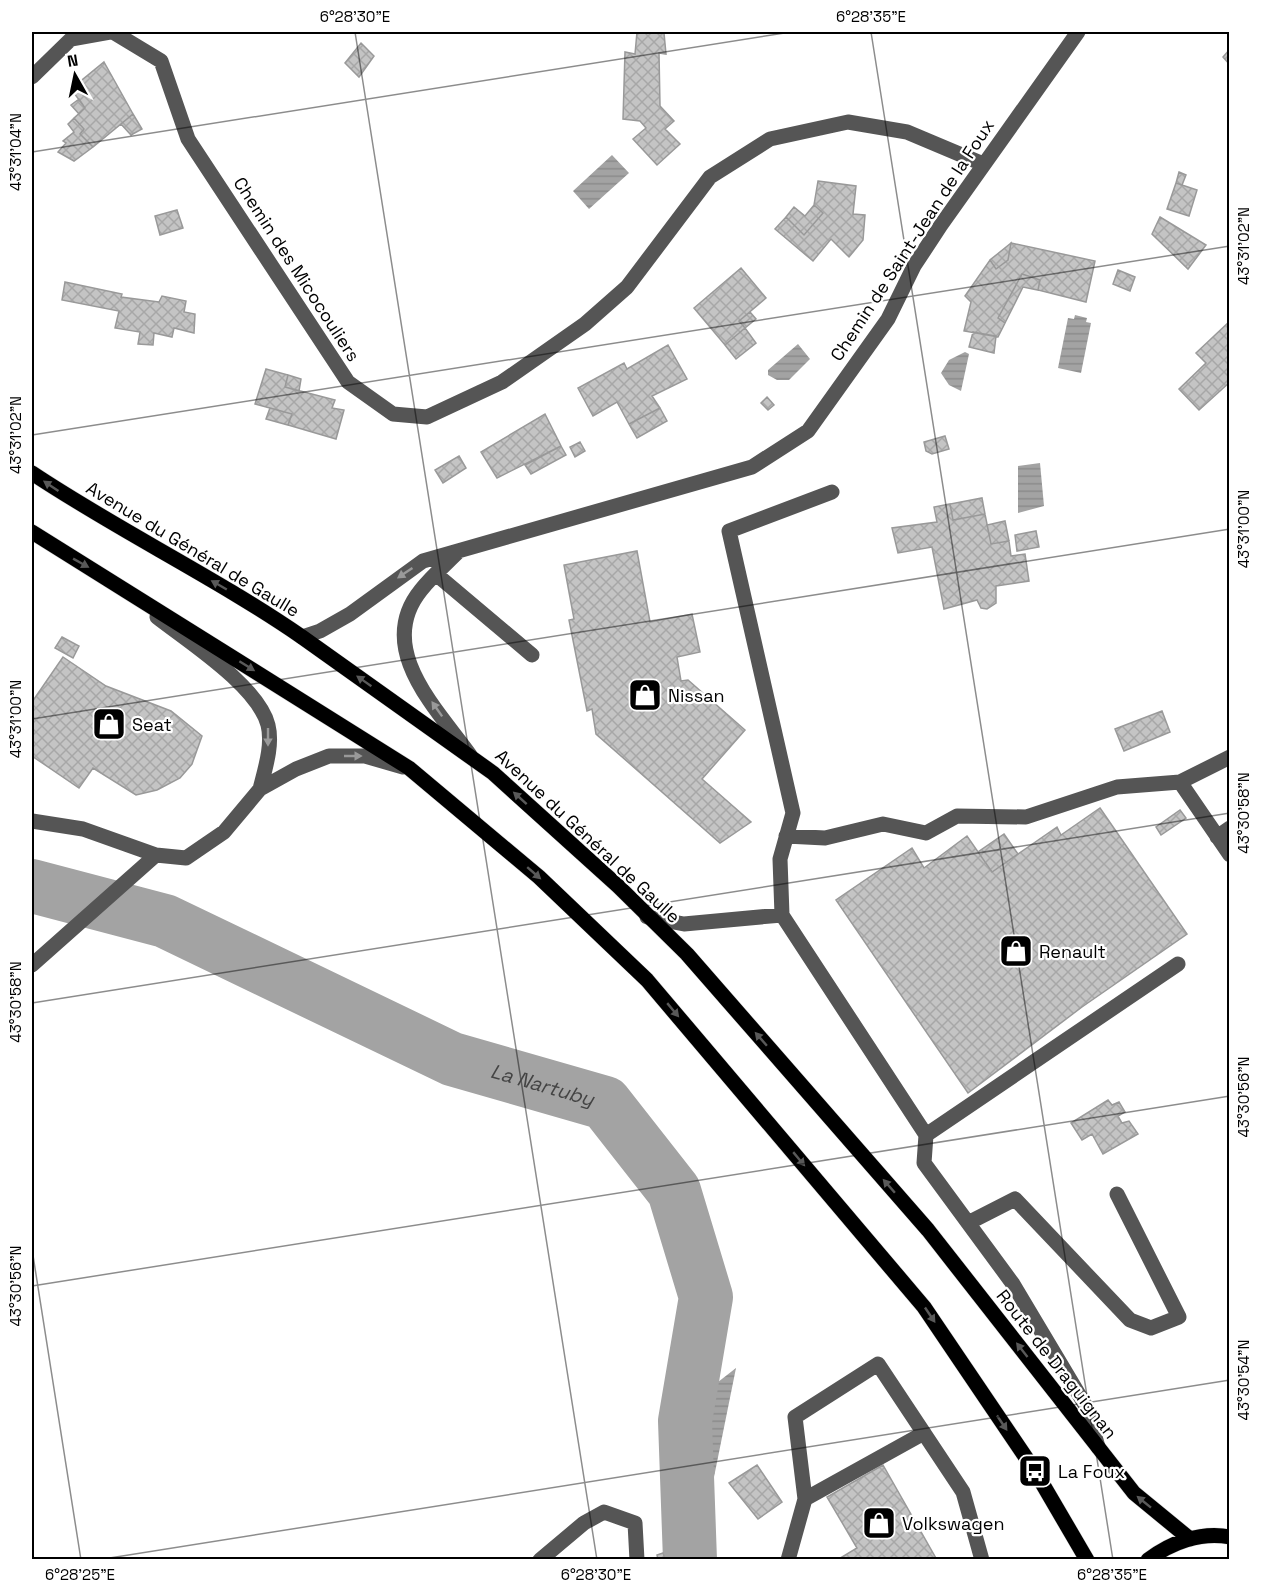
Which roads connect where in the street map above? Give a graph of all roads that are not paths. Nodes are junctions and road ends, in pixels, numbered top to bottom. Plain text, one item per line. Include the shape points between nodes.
1 (112, 32) edge
2 (1078, 32) edge
3 (32, 77) edge
4 (983, 164) junction
5 (32, 473) edge
6 (832, 492) dead end
7 (32, 532) edge
8 (459, 550) junction
9 (436, 574) junction
10 (113, 581) junction
11 (302, 637) junction
12 (532, 655) dead end
13 (471, 756) junction
14 (1230, 757) edge
15 (409, 768) junction
16 (1180, 782) junction
17 (260, 789) junction
18 (32, 821) edge
19 (1223, 832) edge
20 (786, 836) junction
21 (156, 855) junction
22 (1230, 855) edge
23 (782, 915) junction
24 (647, 917) junction
25 (38, 951) edge
26 (1178, 964) dead end
27 (32, 965) edge
28 (926, 1135) junction
29 (1117, 1194) dead end
30 (968, 1223) junction
31 (928, 1230) joint
32 (924, 1433) junction
33 (1099, 1448) junction
34 (806, 1499) junction
35 (1230, 1537) edge
36 (1190, 1539) junction
37 (540, 1560) edge
38 (636, 1560) edge
39 (788, 1560) edge
40 (982, 1560) edge
41 (1087, 1560) edge
42 (1148, 1560) edge

1 - 3 street, Chemin des Micocouliers via 70,39
1 - 4 street, Chemin des Micocouliers via 161,61 188,139 348,382 393,414 427,417 502,382 585,324 627,287 710,177 770,139 848,122 907,132
2 - 4 street, Chemin de Saint-Jean de la Foux
4 - 8 street, Chemin de Saint-Jean de la Foux via 914,266 888,319 808,431 752,467
11 -> 5 main road, Avenue du Général de Gaulle
6 - 20 street via 729,531 793,813
7 -> 10 main road
8 - 9 street
8 -> 11 street, Chemin de Saint-Jean de la Foux via 423,561 350,614
9 - 12 street
13 -> 9 street via 414,676 406,656 403,636 408,615 420,591
10 -> 15 main road
10 -> 17 street via 253,693 268,725 268,754
13 -> 11 main road, Avenue du Général de Gaulle
24 -> 13 main road, Avenue du Général de Gaulle via 618,886
14 - 16 street
17 -> 15 street via 329,756 365,756
15 -> 41 main road via 539,877 647,980 924,1307 1035,1471
16 - 19 street
16 - 20 street via 1118,787 1026,817 957,816 926,833 883,824 825,838
17 - 21 street via 224,832 186,858
18 - 21 street via 83,829
19 - 22 street
20 - 23 street via 780,859
21 - 25 street via 66,934
23 - 24 street via 684,924
23 - 28 street
31 -> 24 main road, Avenue du Général de Gaulle via 687,954
25 - 27 street
26 - 28 street
28 - 30 street via 924,1163
29 - 30 street via 1179,1317 1151,1328 1130,1320 1015,1199
30 - 33 street via 1013,1284 1087,1408
33 -> 31 main road, Route de Draguignan
32 - 34 street
32 - 34 street via 878,1364 795,1417
32 - 40 street via 963,1492
36 -> 33 main road, Route de Draguignan via 1134,1493
34 - 39 street
35 - 36 main road
36 - 42 main road via 1162,1549
37 - 38 street via 584,1523 604,1512 636,1523

